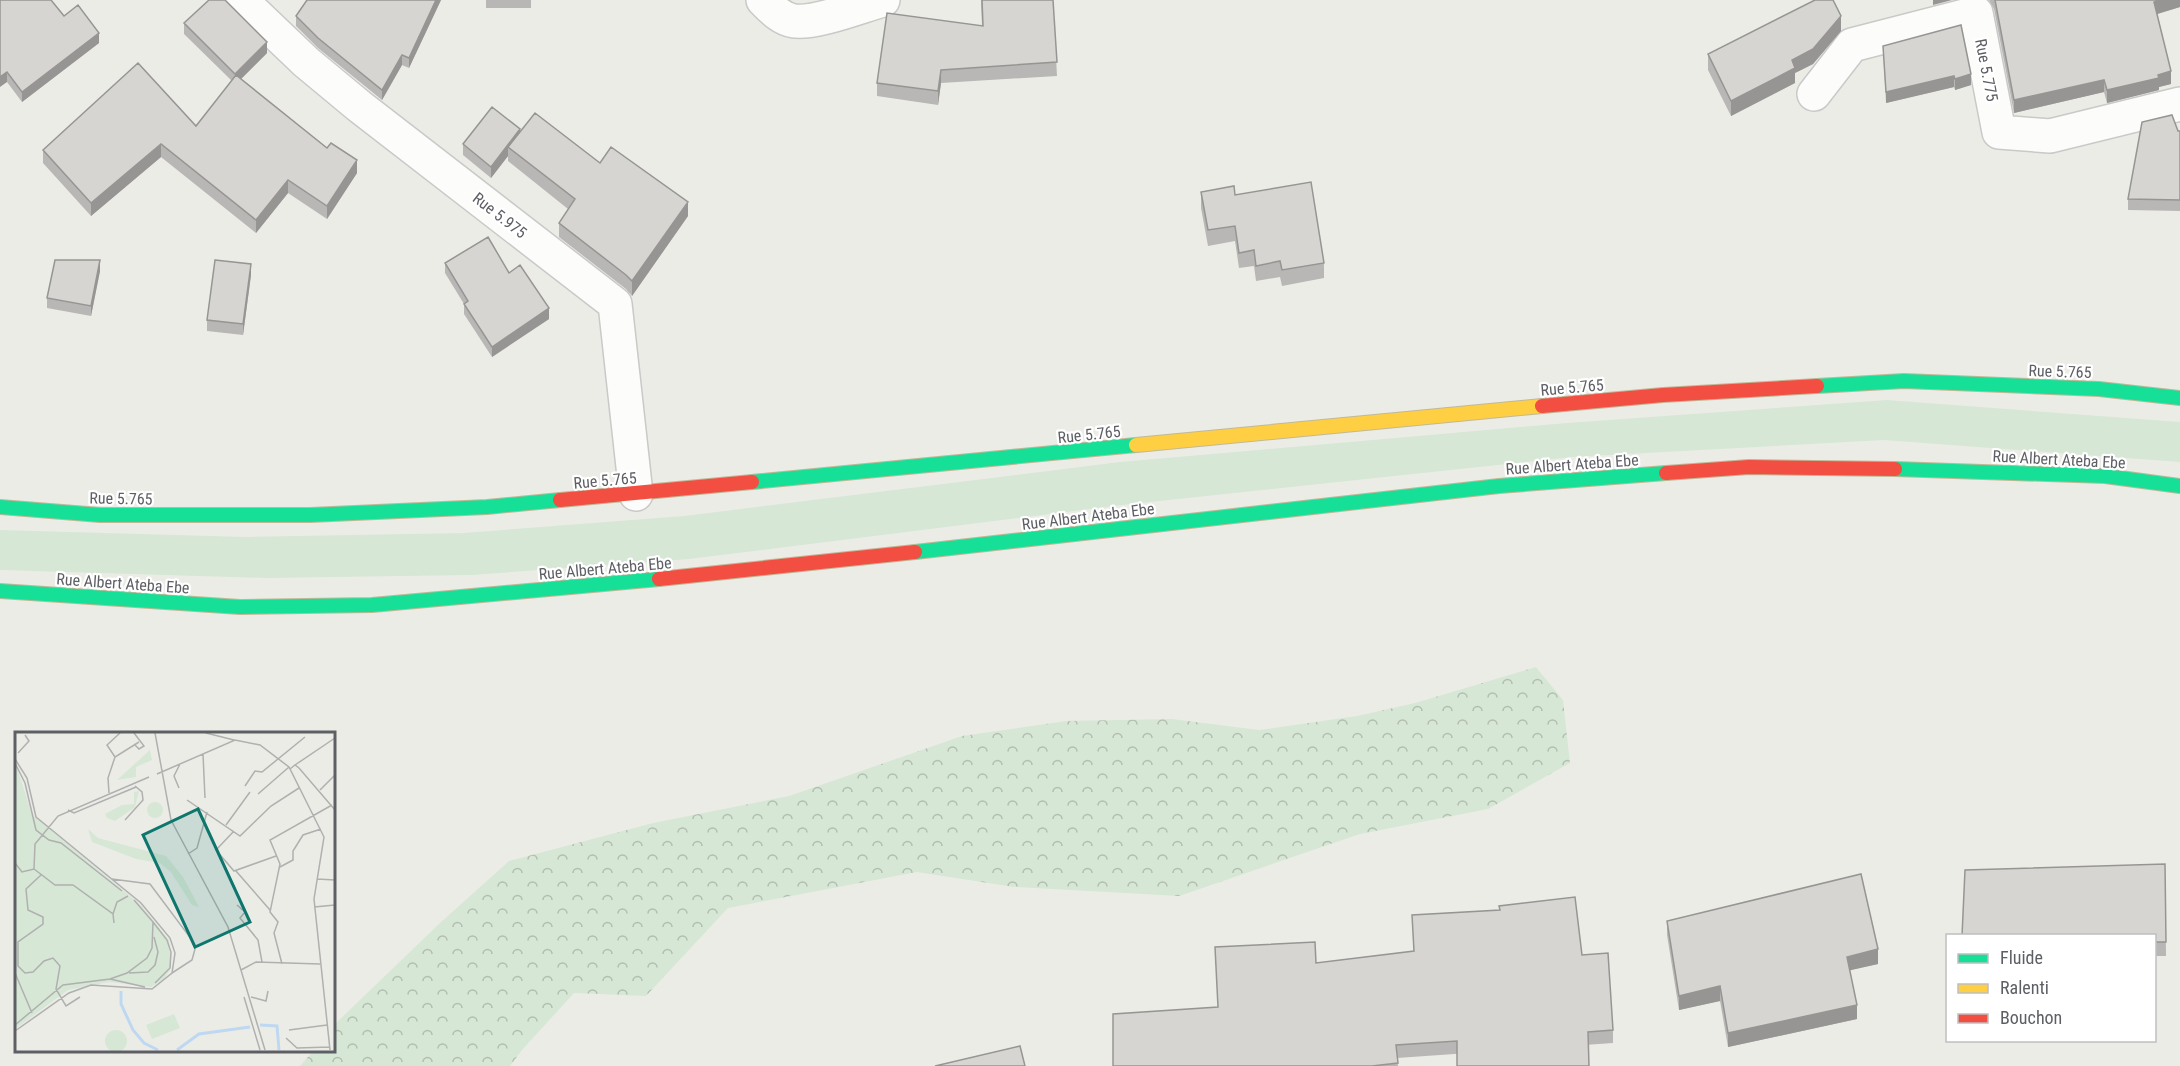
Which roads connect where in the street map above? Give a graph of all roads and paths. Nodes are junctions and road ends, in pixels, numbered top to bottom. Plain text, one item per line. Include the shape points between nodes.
1 (241, 0) edge
2 (763, 0) edge
3 (883, 0) edge
4 (1814, 94) dead end
5 (2180, 104) edge
6 (2180, 398) edge
7 (2180, 486) edge
8 (636, 494) junction
9 (0, 507) edge
10 (0, 591) edge

1 - 8 street, Rue 5.975 via 359,106 615,304
2 - 3 street via 776,14 793,21 812,21
4 - 5 street, Rue 5.775 via 1852,45 1976,13 1999,132 2050,136
6 - 8 highway, Rue 5.765 via 2099,389 1904,381 1663,395
7 - 10 highway, Rue Albert Ateba Ebe via 2105,476 1749,467 1498,486 976,546 372,605 240,607
8 - 9 highway, Rue 5.765 via 487,507 310,515 100,515

